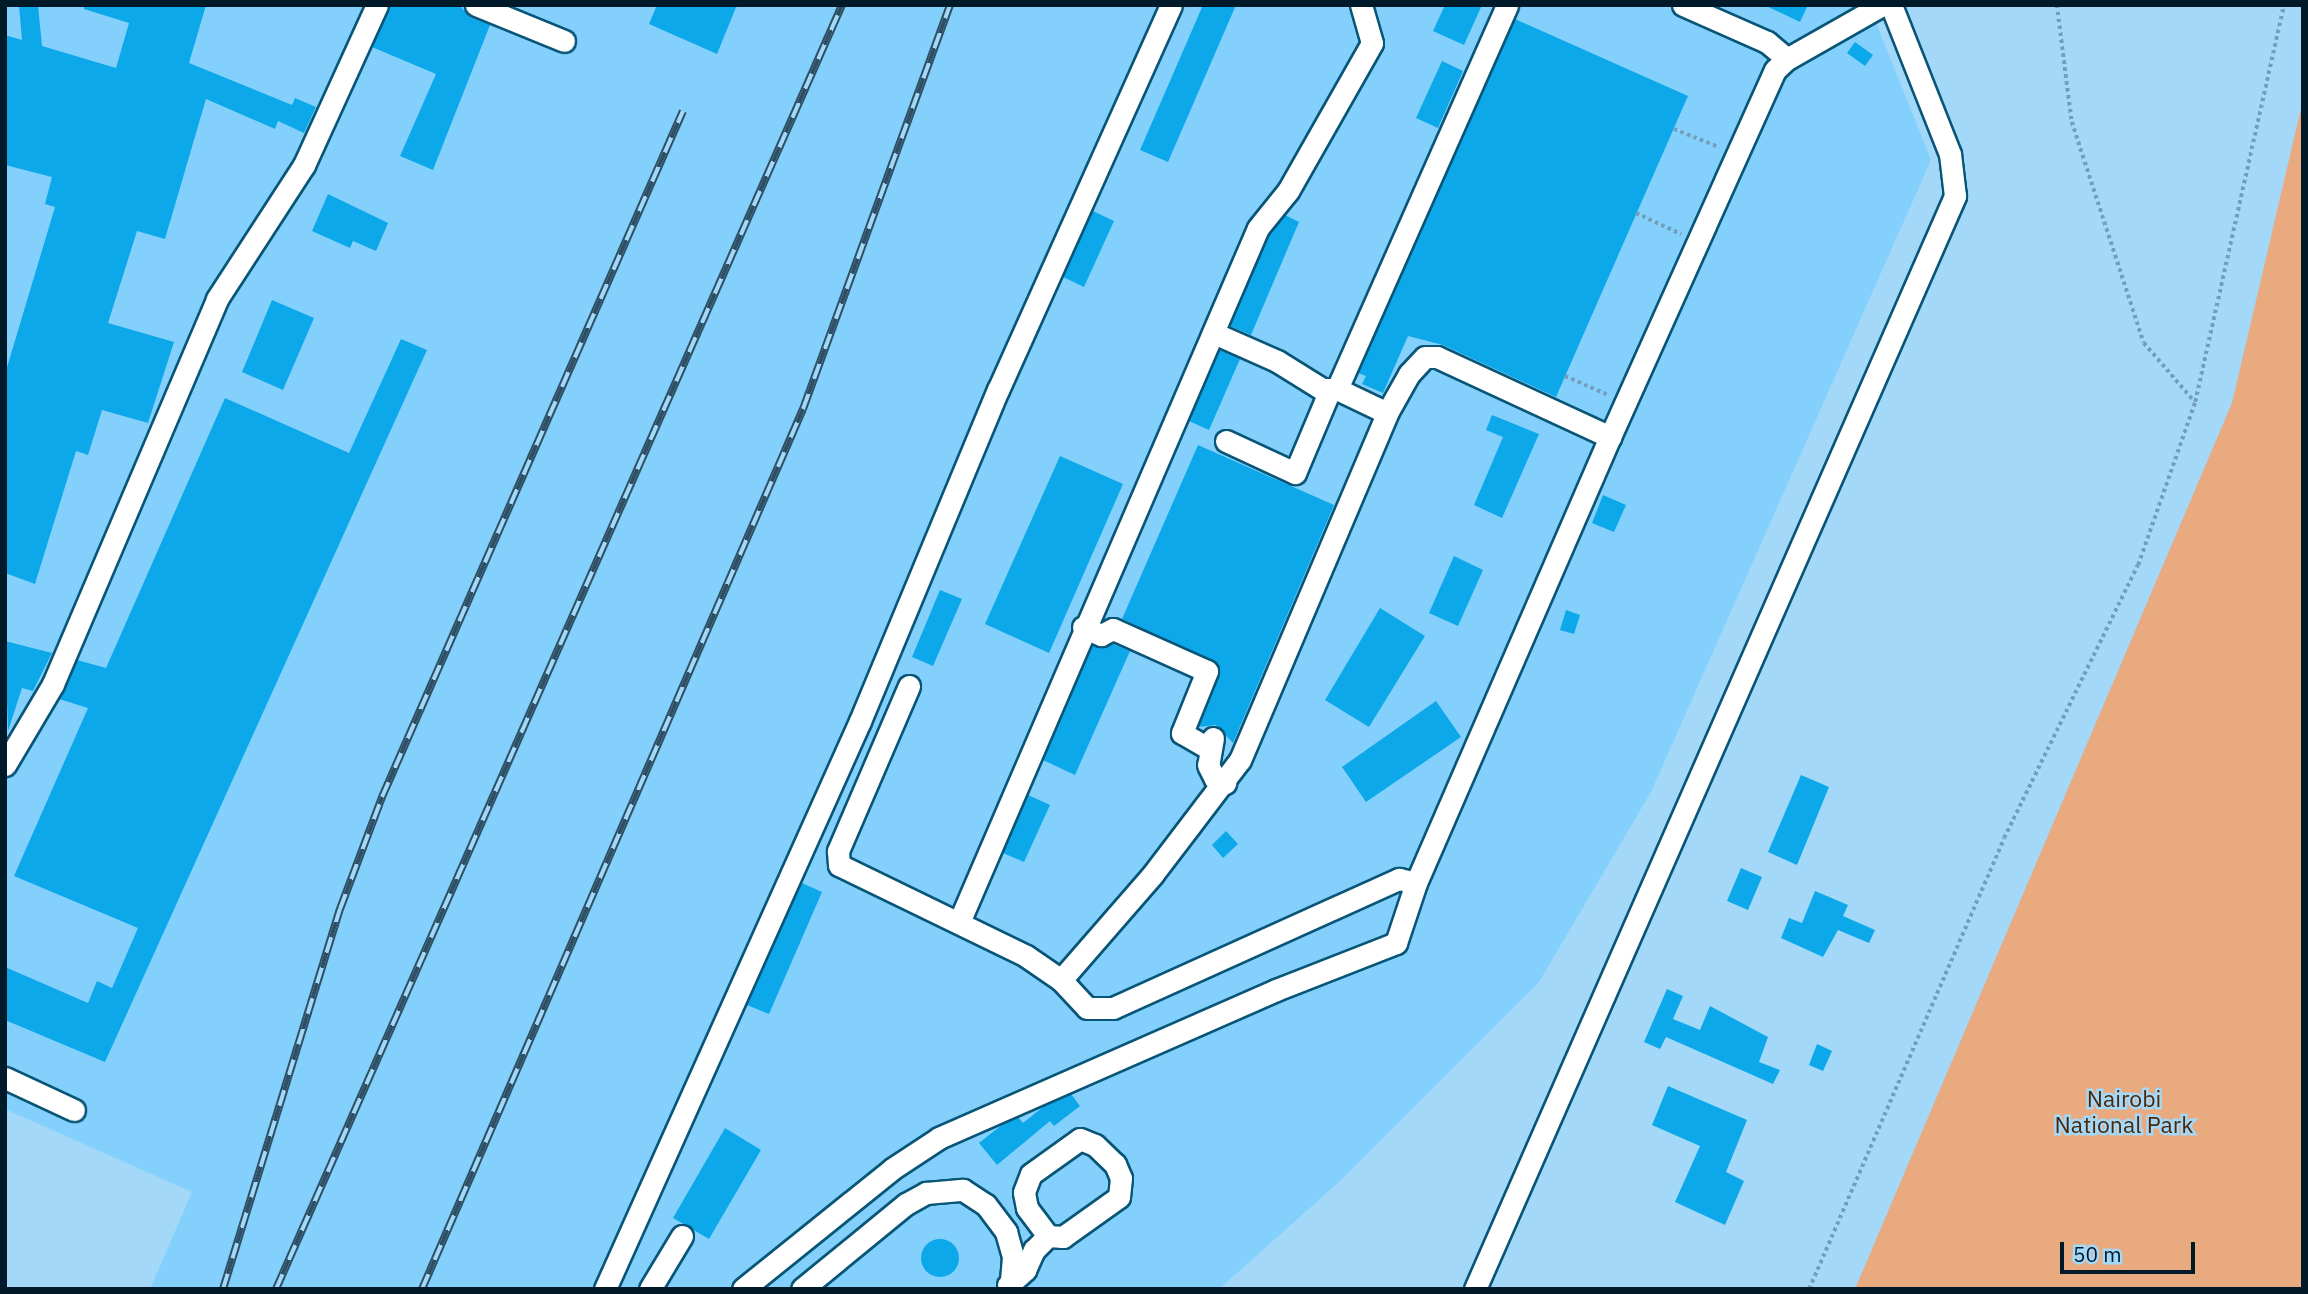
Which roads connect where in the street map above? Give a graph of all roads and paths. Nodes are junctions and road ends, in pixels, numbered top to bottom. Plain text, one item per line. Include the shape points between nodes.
1 (377, 5) edge
2 (476, 5) edge
3 (1171, 5) edge
4 (1361, 5) edge
5 (1507, 5) edge
6 (1683, 5) edge
7 (1882, 5) edge
8 (1891, 5) edge
9 (2057, 5) edge
10 (2284, 5) edge
11 (1727, 14) edge
12 (564, 40) dead end
13 (1787, 59) junction
14 (1674, 129) dead end
15 (1738, 155) junction
16 (1636, 214) dead end
17 (1699, 242) junction
18 (1216, 334) junction
19 (1565, 376) dead end
20 (1333, 390) junction
21 (2195, 402) junction
22 (1625, 404) junction
23 (1387, 413) junction
24 (1610, 437) junction
25 (1226, 441) dead end
26 (1083, 627) junction
27 (909, 686) dead end
28 (5, 765) edge
29 (1225, 783) junction
30 (1416, 883) junction
31 (960, 920) junction
32 (1062, 980) junction
33 (5, 1078) edge
34 (74, 1110) dead end
35 (1048, 1236) junction
36 (682, 1237) dead end
37 (1007, 1286) edge
38 (605, 1289) edge
39 (650, 1289) edge
40 (743, 1289) edge
41 (802, 1289) edge
42 (1475, 1289) edge
43 (1809, 1289) edge

1 - 28 lane via 304,165 217,299 53,684
2 - 12 lane
3 - 38 lane via 998,390 860,721
4 - 18 lane via 1372,43 1288,191 1258,229
5 - 20 lane
6 - 11 lane
7 - 13 lane
8 - 42 lane via 1950,154 1955,196
9 - 21 path via 2072,122 2144,343
10 - 21 path
11 - 13 lane
13 - 15 lane via 1775,71
14 - 15 path
15 - 17 lane
16 - 17 path
17 - 22 lane
18 - 20 lane
18 - 26 lane
19 - 22 path
20 - 23 lane
20 - 25 lane via 1295,473
21 - 43 path via 2138,565 2004,838
22 - 24 lane
23 - 24 lane via 1409,374 1425,357 1437,357
23 - 29 lane via 1240,760
24 - 30 lane
26 - 29 lane via 1101,635 1113,629 1207,671 1182,733 1211,742 1208,765 1215,779
26 - 31 lane
27 - 31 lane via 838,851 839,864
29 - 32 lane via 1092,950
30 - 32 lane via 1399,879 1113,1008 1087,1008
30 - 40 lane via 1396,943 1276,990 939,1138 892,1169
31 - 32 lane
33 - 34 lane
35 - 35 lane via 1063,1237 1119,1197 1121,1178 1115,1164 1095,1145 1080,1139 1031,1174 1024,1192 1027,1208
35 - 37 lane via 1034,1250 1026,1270
36 - 39 lane
37 - 41 lane via 1013,1257 1006,1232 986,1205 963,1190 926,1193 906,1204

